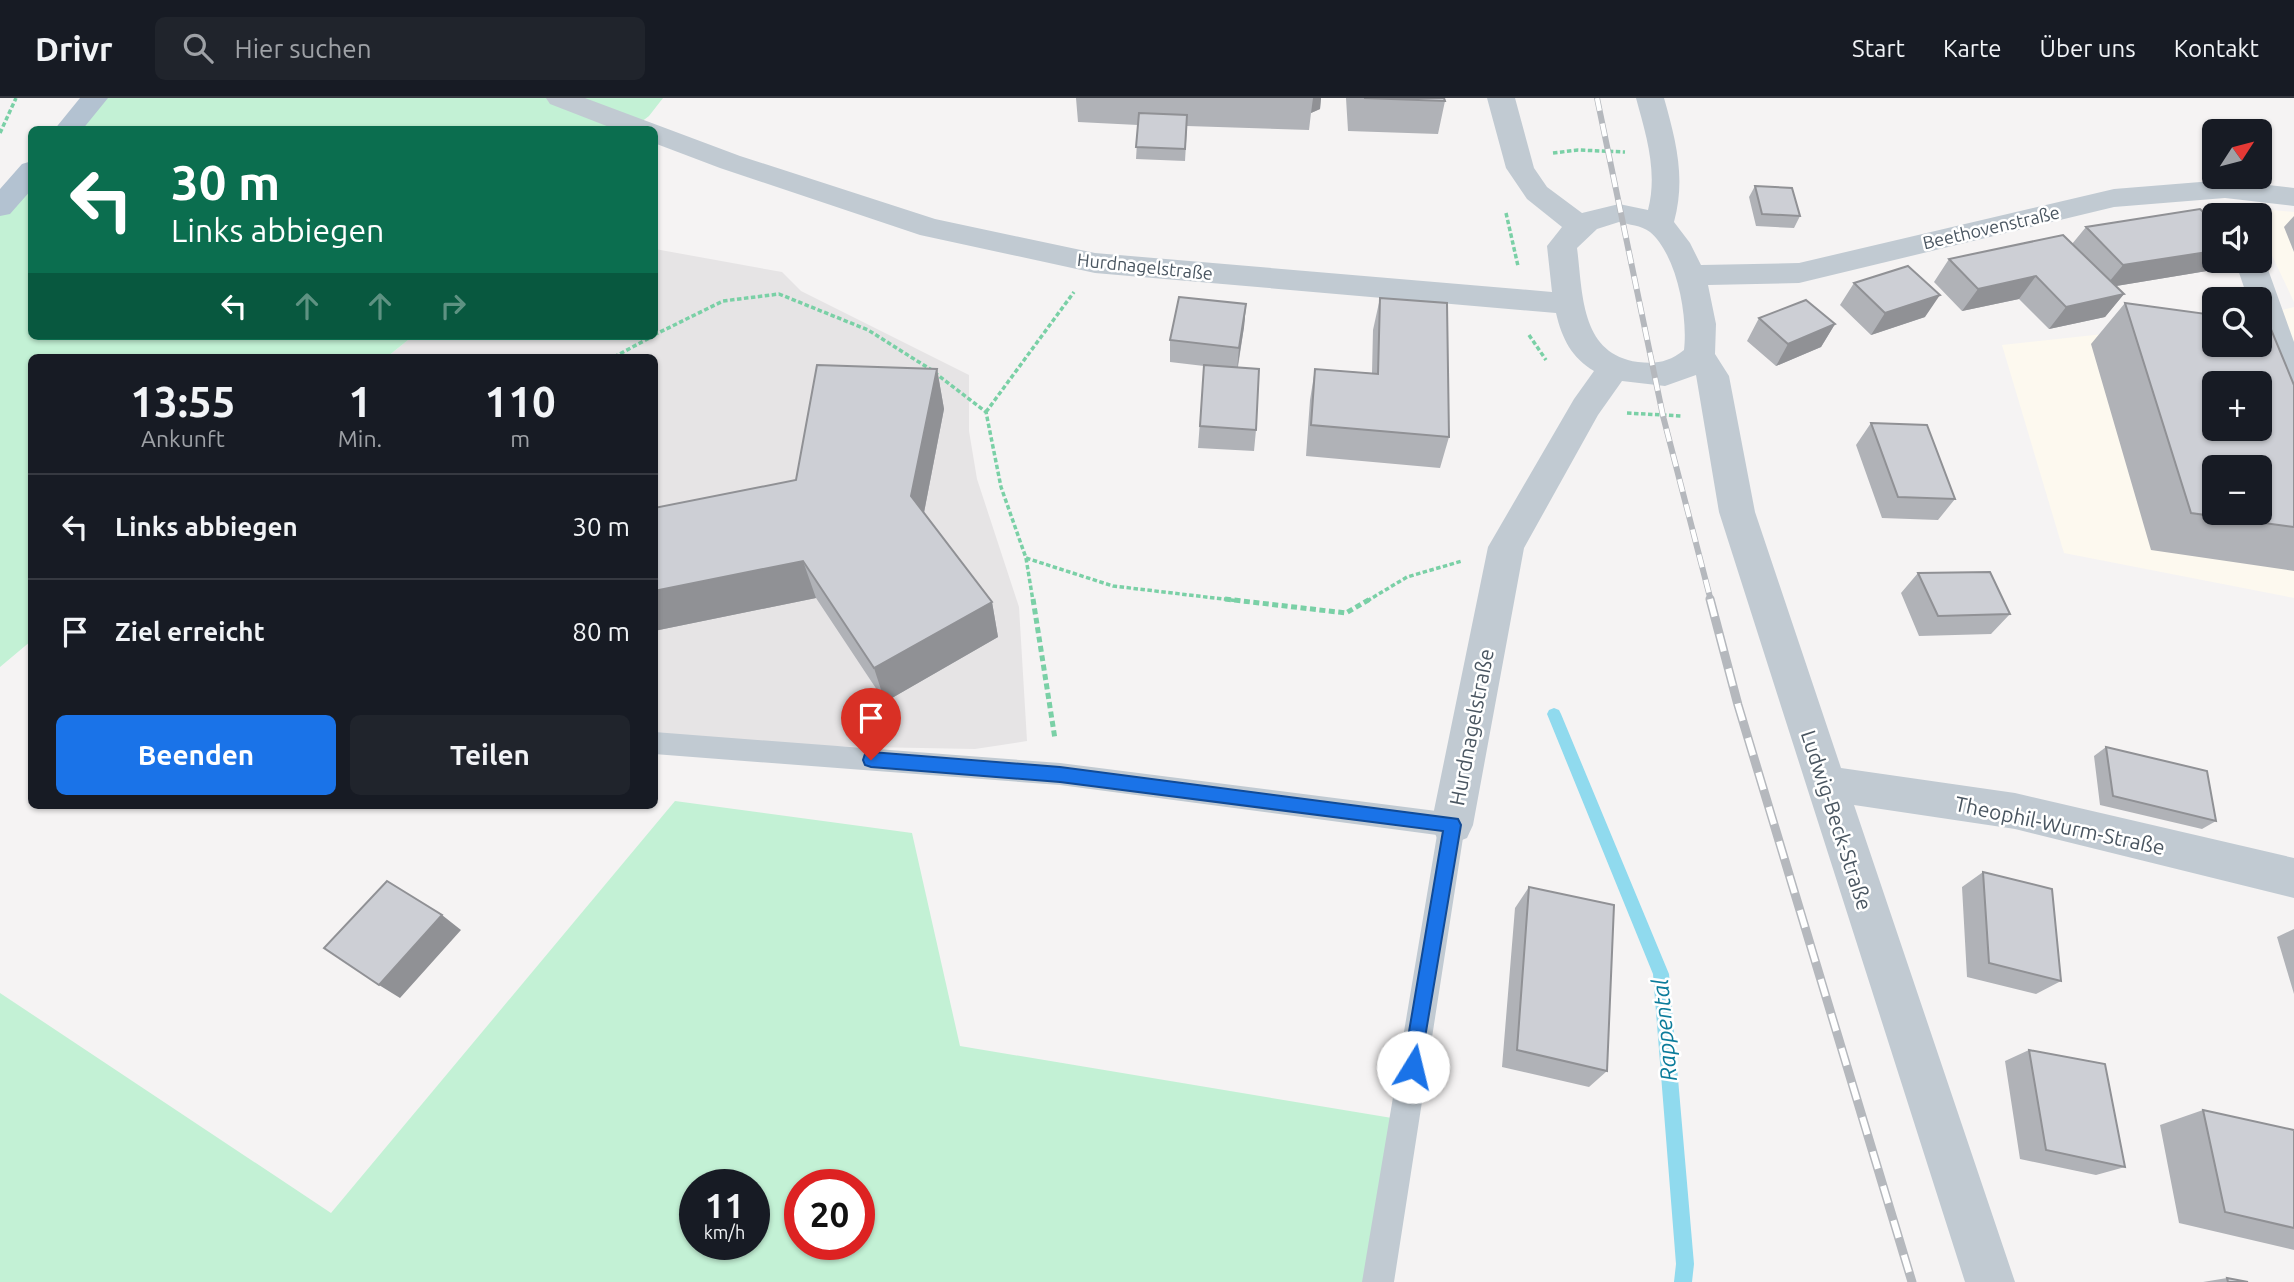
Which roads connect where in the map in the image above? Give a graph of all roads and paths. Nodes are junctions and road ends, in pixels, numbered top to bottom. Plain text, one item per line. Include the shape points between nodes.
1 (16, 98) edge
2 (94, 98) edge
3 (560, 98) edge
4 (1501, 98) edge
5 (1650, 98) edge
6 (70, 126) edge
7 (634, 126) edge
8 (0, 133) edge
9 (658, 135) edge
10 (28, 174) edge
11 (2294, 197) edge
12 (2229, 202) edge
13 (0, 206) edge
14 (1659, 224) junction
15 (1579, 226) junction
16 (1095, 263) junction
17 (2254, 273) edge
18 (1689, 275) junction
19 (1570, 304) junction
20 (658, 334) edge
21 (646, 340) edge
22 (620, 354) edge
23 (1699, 355) junction
24 (1614, 368) junction
25 (2294, 388) edge
26 (1587, 407) junction
27 (986, 412) junction
28 (1720, 416) junction
29 (1506, 547) junction
30 (1026, 558) junction
31 (658, 743) edge
32 (1060, 774) junction
33 (1824, 783) junction
34 (1452, 825) junction
35 (2294, 878) edge
36 (1378, 1282) edge
37 (1990, 1282) edge

1 - 8 path
2 - 6 main road
3 - 7 street
4 - 15 street via 1520,167 1537,193
5 - 14 street via 1669,175
9 - 16 street, Hurdnagelstraße via 930,228
10 - 13 main road
11 - 12 street, Beethovenstraße
12 - 18 street, Beethovenstraße via 2114,198 1799,273
14 - 15 street via 1619,213 1594,217
14 - 18 street via 1683,255
15 - 19 street via 1562,246
16 - 19 street, Hurdnagelstraße
16 - 27 path
17 - 25 street
18 - 23 street via 1703,337
19 - 24 street via 1578,339
20 - 27 path via 723,301 779,294 868,330
21 - 22 path
23 - 24 street via 1678,370 1654,375
23 - 28 street, Ludwig-Beck-Straße via 1713,376
24 - 26 street, Hurdnagelstraße
26 - 28 path via 1641,415
26 - 29 street, Hurdnagelstraße
27 - 30 path via 1001,486
28 - 33 street, Ludwig-Beck-Straße via 1737,512
29 - 30 path via 1407,577 1346,613 1113,586
29 - 34 street, Hurdnagelstraße
30 - 32 path
31 - 32 lane
32 - 34 lane
33 - 35 street, Theophil-Wurm-Straße via 2015,811
33 - 37 street, Ludwig-Beck-Straße
34 - 36 lane

